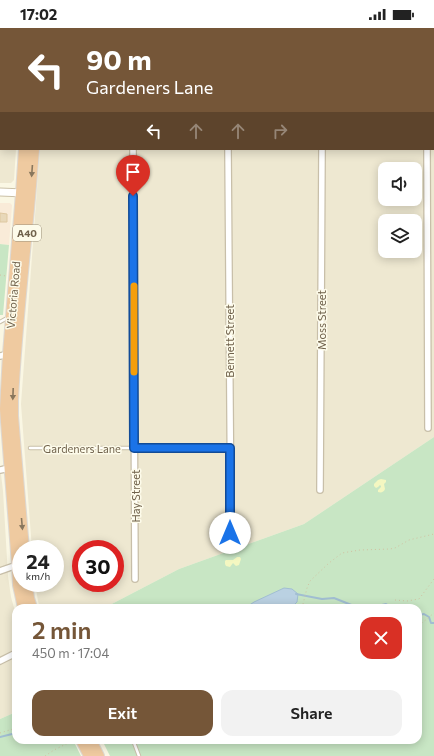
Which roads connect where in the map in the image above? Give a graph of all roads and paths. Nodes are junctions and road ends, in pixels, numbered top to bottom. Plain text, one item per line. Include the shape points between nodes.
1 (24, 150) edge
2 (34, 150) edge
3 (133, 150) edge
4 (228, 150) edge
5 (322, 150) edge
6 (427, 150) edge
7 (0, 192) edge
8 (26, 193) junction
9 (0, 276) edge
10 (8, 276) dead end
11 (11, 316) junction
12 (0, 322) edge
13 (4, 355) edge
14 (430, 427) dead end
15 (30, 448) dead end
16 (134, 448) junction
17 (230, 448) junction
18 (5, 469) edge
19 (320, 490) dead end
20 (230, 533) dead end
21 (434, 534) edge
22 (13, 540) edge
23 (23, 540) edge
24 (12, 566) edge
25 (0, 571) edge
26 (135, 579) dead end
27 (434, 579) edge
28 (20, 592) edge
29 (28, 592) edge
30 (395, 600) dead end
31 (22, 604) edge
32 (31, 604) edge
33 (303, 604) edge
34 (434, 613) edge
35 (422, 623) edge
36 (12, 655) edge
37 (0, 661) edge
38 (12, 729) edge
39 (0, 733) edge
40 (66, 744) edge
41 (83, 744) edge
42 (93, 744) edge
43 (135, 744) edge
44 (45, 756) edge
45 (89, 756) edge
46 (99, 756) edge
47 (139, 756) edge

1 - 8 highway, Victoria Road / A40
2 -> 8 highway, Victoria Road / A40
3 - 16 street, Hay Street
4 - 17 street, Bennett Street
5 - 19 street, Moss Street
6 - 14 street
7 - 8 street
8 - 11 highway, Victoria Road / A40
8 -> 23 highway, Victoria Road / A40 via 13,400
9 - 10 path
11 - 12 lane
11 - 13 highway, Victoria Road / A40
13 - 18 highway, Victoria Road / A40
15 - 16 lane, Gardeners Lane
16 - 17 lane, Gardeners Lane
16 - 26 street, Hay Street
17 - 20 street, Bennett Street
18 - 22 highway, Victoria Road / A40
21 - 33 path via 410,540 395,548 342,553 310,581
24 - 25 street
27 - 30 path via 419,599
28 - 31 highway, Victoria Road / A40
29 - 32 highway
34 - 35 path
36 - 37 street
38 - 39 path
40 - 44 path
41 - 45 highway
42 - 46 highway
43 - 47 lane

